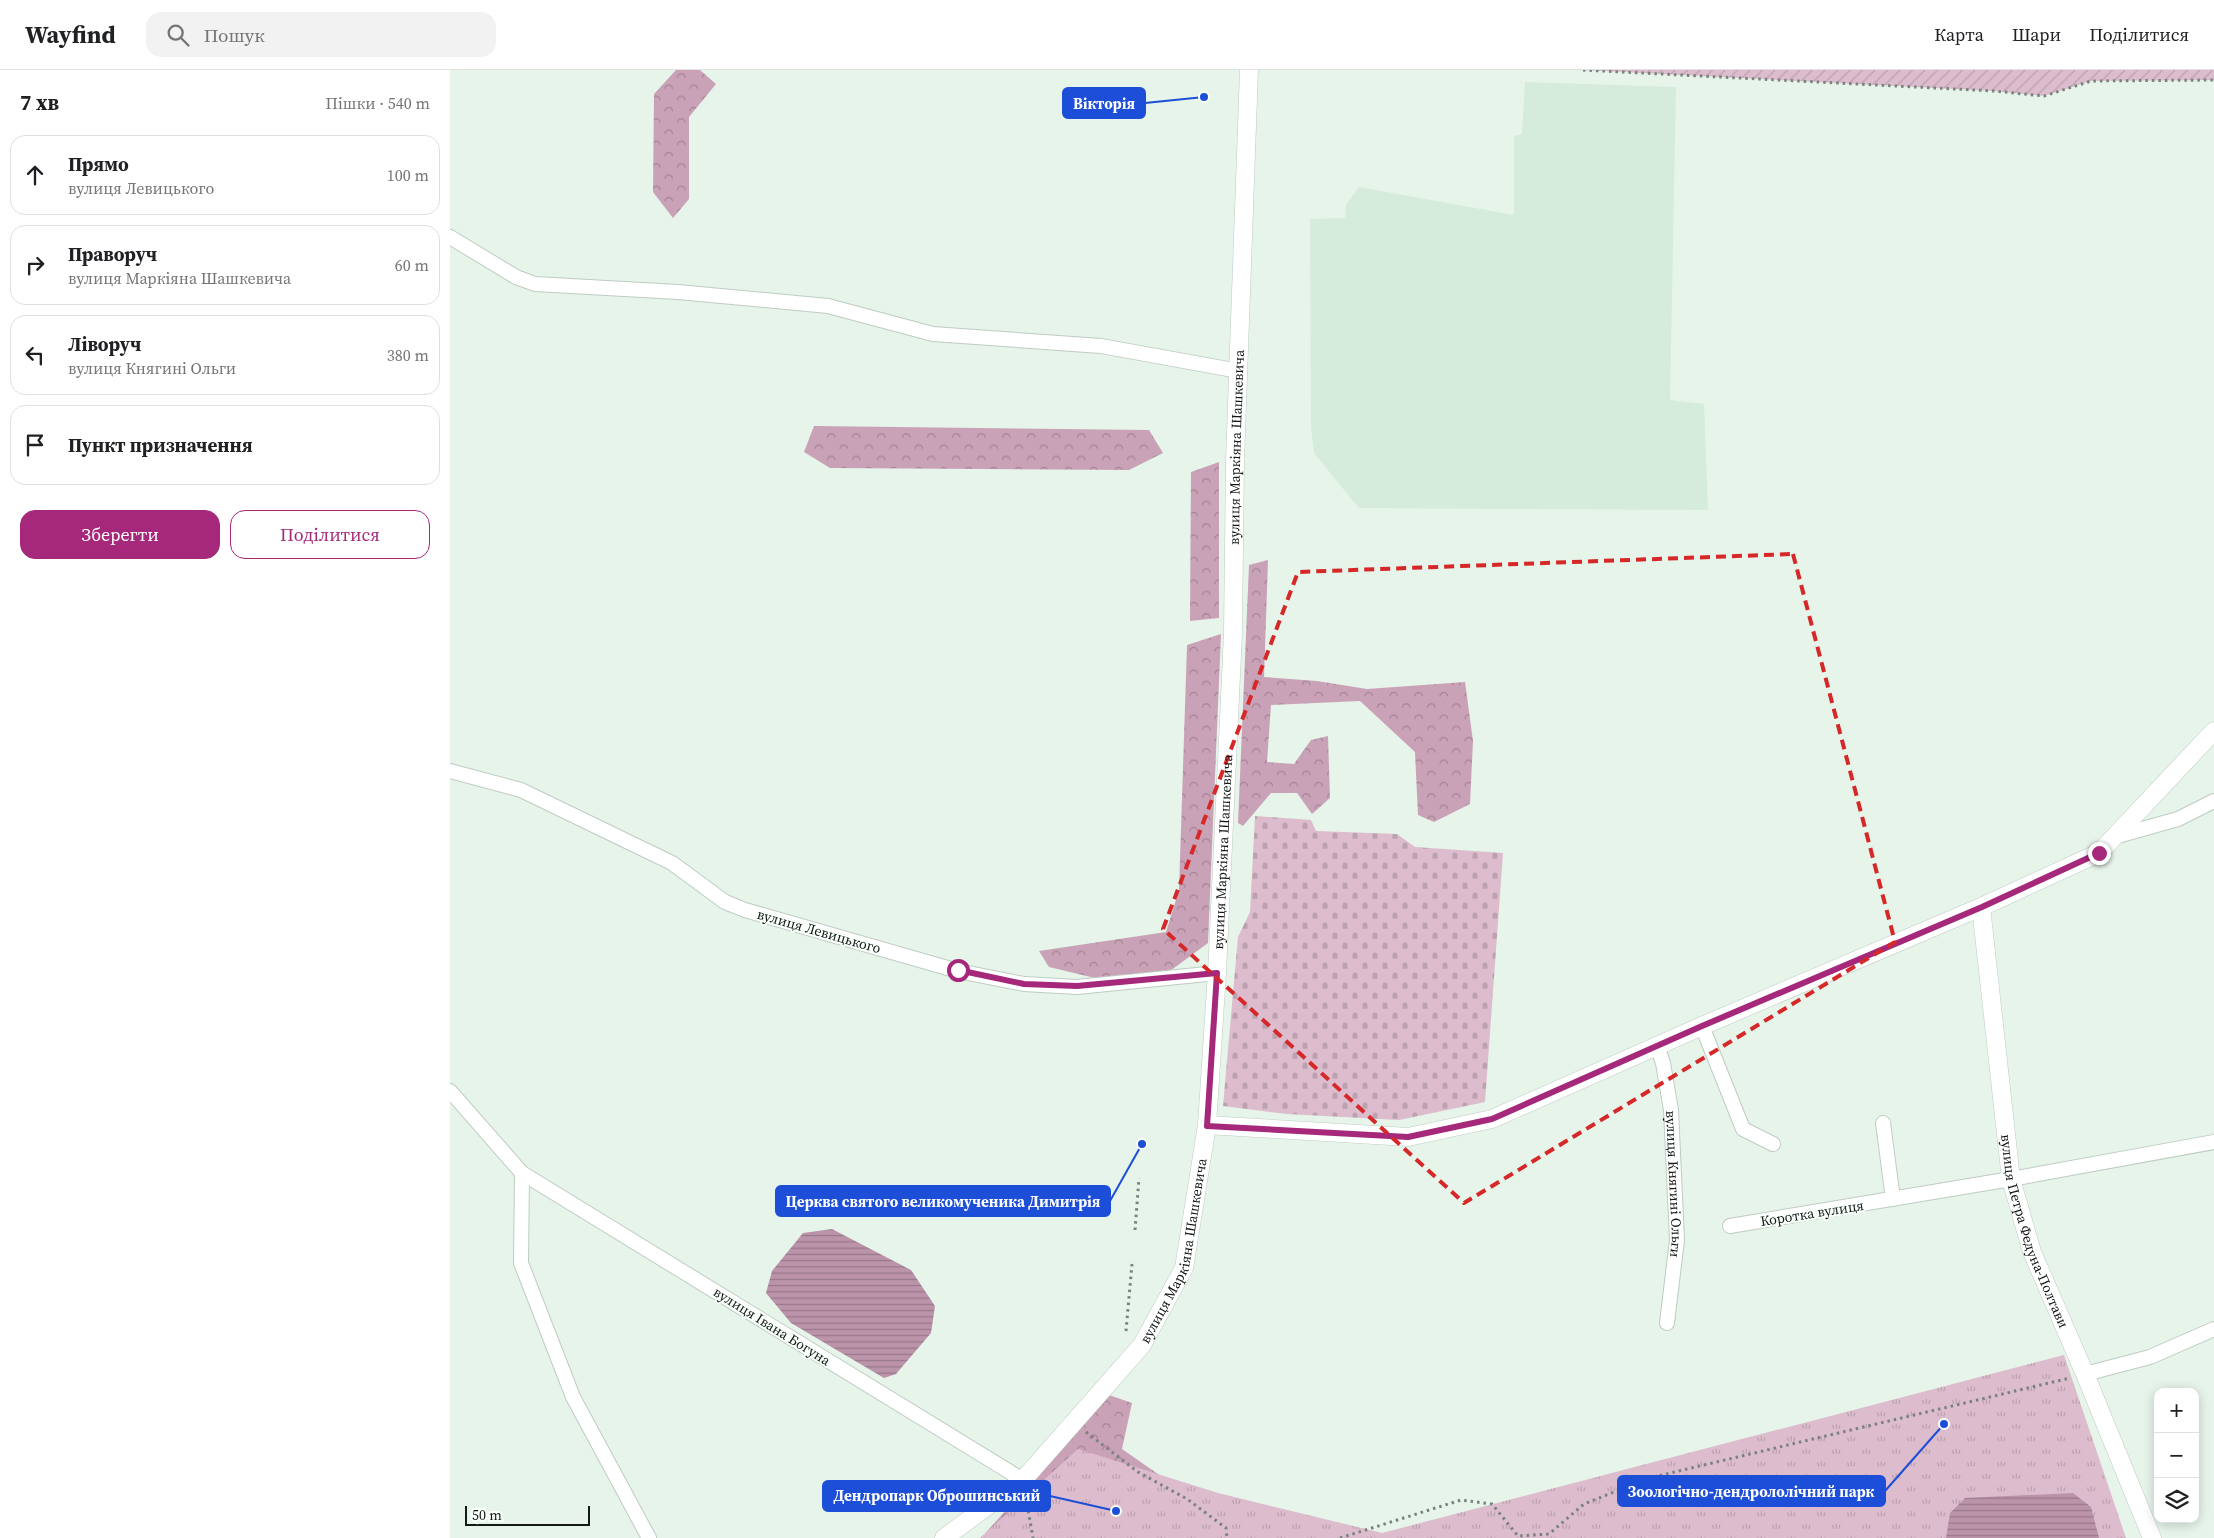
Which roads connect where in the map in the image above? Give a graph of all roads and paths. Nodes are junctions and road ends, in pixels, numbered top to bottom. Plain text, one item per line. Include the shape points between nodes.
1 (1249, 70) edge
2 (1583, 70) edge
3 (2214, 80) edge
4 (450, 237) edge
5 (1239, 371) junction
6 (2214, 731) edge
7 (450, 771) edge
8 (2214, 801) edge
9 (2114, 837) junction
10 (1982, 907) junction
11 (1217, 973) junction
12 (1702, 1026) junction
13 (1657, 1046) junction
14 (450, 1091) edge
15 (1883, 1123) dead end
16 (1207, 1126) junction
17 (2214, 1142) edge
18 (1773, 1144) dead end
19 (522, 1173) junction
20 (1140, 1178) dead end
21 (2011, 1179) junction
22 (1893, 1199) junction
23 (1730, 1226) dead end
24 (1135, 1230) dead end
25 (1132, 1264) dead end
26 (1667, 1323) dead end
27 (2214, 1329) edge
28 (1126, 1330) dead end
29 (2085, 1374) junction
30 (1074, 1422) junction
31 (1023, 1480) junction
32 (649, 1538) edge
33 (944, 1538) edge
34 (1033, 1538) edge
35 (1227, 1538) edge
36 (1340, 1538) edge
37 (2152, 1538) edge

1 - 5 street, вулиця Маркіяна Шашкевича
2 - 3 path via 2044,96 2091,81
4 - 5 street via 516,277 536,284 678,292 828,306 933,334 1101,346
5 - 11 street, вулиця Маркіяна Шашкевича via 1233,633
6 - 9 street
7 - 11 street, вулиця Левицького via 521,790 672,863 725,902 745,910 958,970 1024,984 1077,986
8 - 9 street via 2178,819
9 - 10 street via 2099,853
10 - 12 street
10 - 21 street, вулиця Петра Федуна-Полтави
11 - 16 street, вулиця Маркіяна Шашкевича
12 - 13 street
12 - 18 street via 1743,1129
13 - 16 street via 1492,1119 1408,1137
13 - 26 street, вулиця Княгині Ольги via 1671,1110 1677,1240
14 - 19 street, вулиця Івана Богуна
15 - 22 street
16 - 30 street, вулиця Маркіяна Шашкевича via 1184,1268 1142,1345
17 - 21 street, Коротка вулиця
19 - 31 street, вулиця Івана Богуна
19 - 32 street via 521,1262 573,1396
20 - 24 path
21 - 22 street, Коротка вулиця
21 - 29 street, вулиця Петра Федуна-Полтави via 2032,1252
22 - 23 street, Коротка вулиця
25 - 28 path
27 - 29 street via 2150,1357
29 - 36 path via 1649,1478 1584,1504 1549,1534 1518,1536 1492,1504 1461,1500
29 - 37 street, вулиця Петра Федуна-Полтави
30 - 31 street, вулиця Маркіяна Шашкевича
30 - 35 path via 1138,1472 1187,1499 1226,1528
31 - 33 street, вулиця Маркіяна Шашкевича
31 - 34 path

